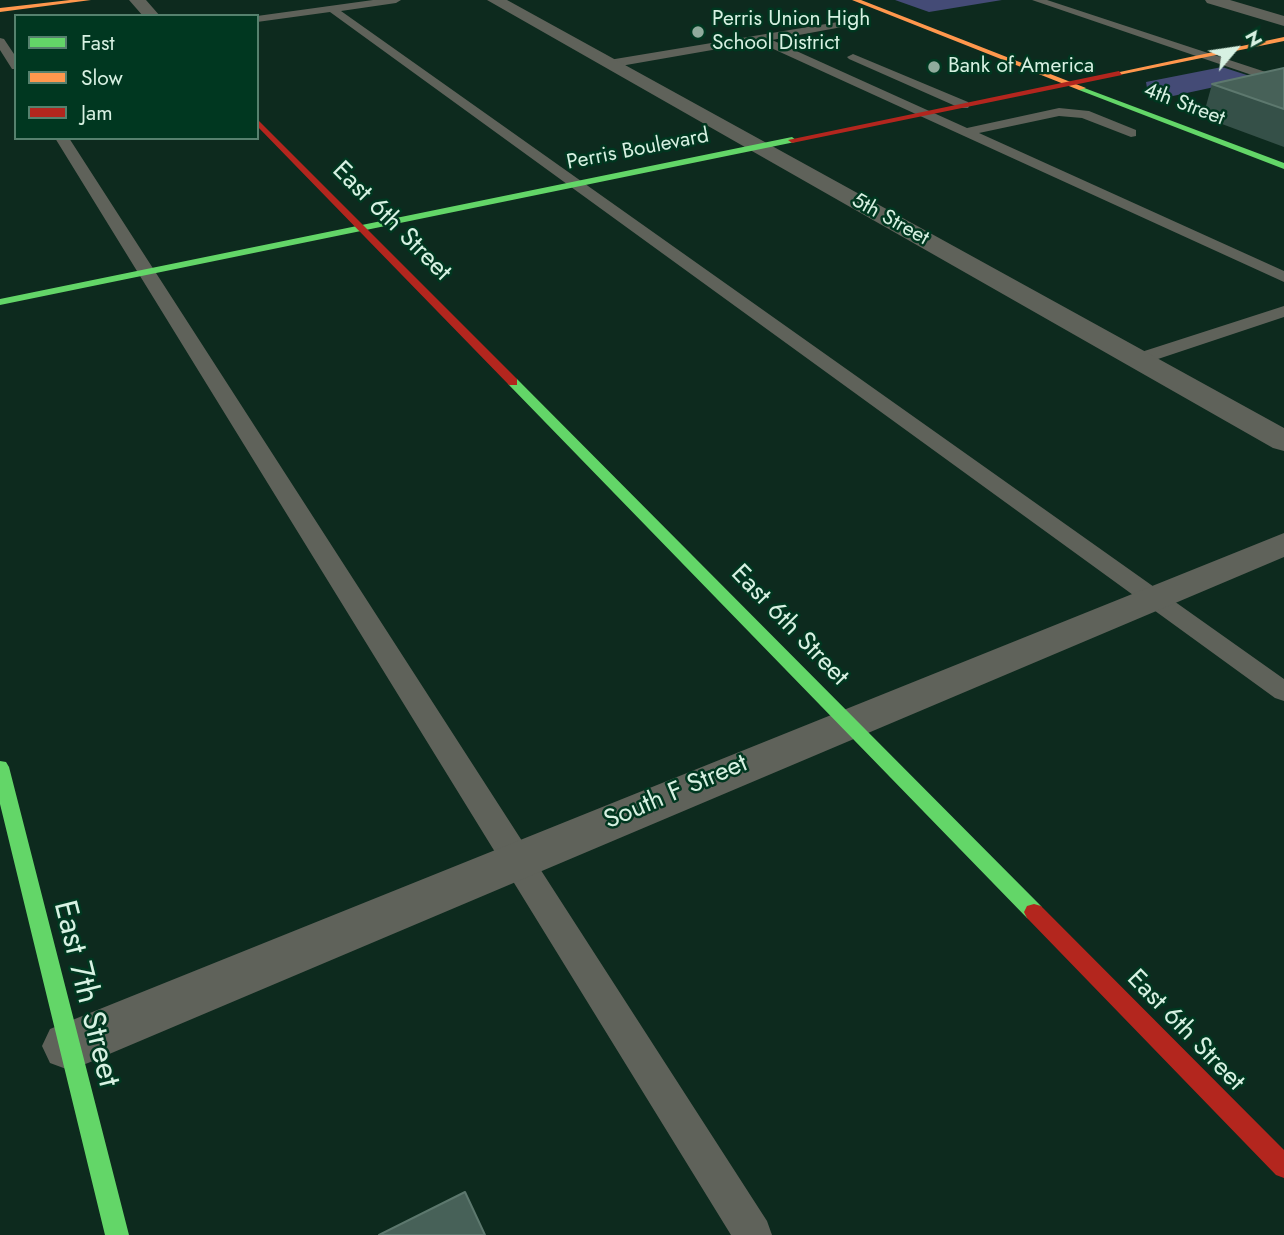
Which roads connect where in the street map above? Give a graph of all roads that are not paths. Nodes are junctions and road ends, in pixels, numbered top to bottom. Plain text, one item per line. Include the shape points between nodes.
1 (88, 0) edge
2 (137, 0) edge
3 (396, 0) edge
4 (495, 0) edge
5 (855, 0) edge
6 (1037, 0) edge
7 (1213, 0) edge
8 (332, 9) junction
9 (0, 10) edge
10 (150, 14) edge
11 (259, 19) edge
12 (1284, 21) edge
13 (838, 25) dead end
14 (759, 38) junction
15 (1284, 39) edge
16 (0, 41) edge
17 (1203, 55) junction
18 (853, 57) dead end
19 (14, 63) edge
20 (609, 64) junction
21 (1284, 82) edge
22 (1070, 84) junction
23 (964, 105) junction
24 (924, 113) junction
25 (259, 123) edge
26 (966, 132) junction
27 (1131, 133) dead end
28 (63, 140) edge
29 (758, 147) junction
30 (1284, 166) edge
31 (576, 183) junction
32 (362, 227) junction
33 (148, 271) junction
34 (1284, 277) edge
35 (0, 302) edge
36 (1284, 311) edge
37 (1139, 359) junction
38 (1284, 441) edge
39 (1284, 544) edge
40 (1153, 598) junction
41 (1284, 692) edge
42 (848, 722) junction
43 (0, 767) edge
44 (518, 859) junction
45 (69, 1046) junction
46 (1284, 1167) edge
47 (117, 1235) edge
48 (753, 1235) edge

1 - 9 main road
2 - 10 street
3 - 8 lane
4 - 20 street, 5th Street
5 - 22 main road, 4th Street
6 - 17 lane
7 - 12 street
8 - 11 lane
8 - 31 lane
13 - 14 lane
14 - 20 lane
14 - 24 lane
15 - 17 main road, Perris Boulevard
16 - 19 lane
17 - 21 lane
17 - 22 main road, Perris Boulevard
18 - 23 lane
20 - 29 street, 5th Street
22 - 23 main road, Perris Boulevard
22 - 30 main road, 4th Street
23 - 24 main road, Perris Boulevard
24 - 26 lane
24 - 29 main road, Perris Boulevard
25 - 32 main road, East 6th Street
26 - 27 lane via 1059,112 1084,114
26 - 34 lane
28 - 33 lane
29 - 31 main road, Perris Boulevard
29 - 37 street, 5th Street
31 - 32 main road, Perris Boulevard
31 - 40 lane
32 - 33 main road, Perris Boulevard
32 - 42 main road, East 6th Street
33 - 35 main road, Perris Boulevard
33 - 44 lane
36 - 37 lane
37 - 38 street, 5th Street
39 - 40 street, South F Street
40 - 41 lane
40 - 42 street, South F Street
42 - 44 street, South F Street
42 - 46 main road, East 6th Street
43 - 45 main road, East 7th Street
44 - 45 street, South F Street
44 - 48 lane
45 - 47 main road, East 7th Street

